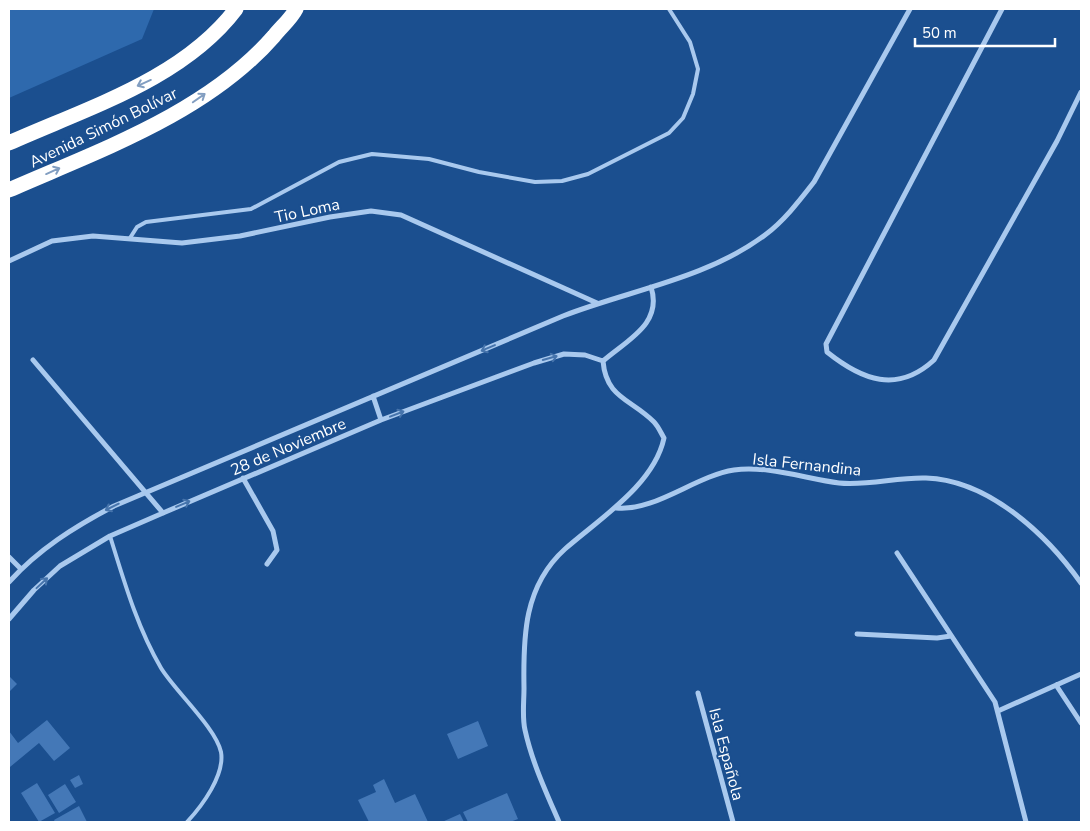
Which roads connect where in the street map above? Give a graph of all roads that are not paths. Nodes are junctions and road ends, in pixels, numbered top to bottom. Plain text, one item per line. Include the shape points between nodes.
1 (236, 9) edge
2 (296, 9) edge
3 (669, 9) edge
4 (910, 9) edge
5 (1002, 9) edge
6 (1081, 92) edge
7 (9, 143) edge
8 (9, 190) edge
9 (130, 238) junction
10 (9, 261) edge
11 (651, 287) junction
12 (597, 303) junction
13 (33, 360) dead end
14 (604, 361) junction
15 (373, 396) junction
16 (381, 420) junction
17 (243, 478) junction
18 (147, 492) junction
19 (616, 508) junction
20 (163, 513) junction
21 (110, 536) junction
22 (897, 553) dead end
23 (9, 557) edge
24 (267, 564) dead end
25 (21, 569) junction
26 (9, 582) edge
27 (1081, 583) edge
28 (9, 619) edge
29 (857, 634) dead end
30 (951, 636) junction
31 (1081, 674) edge
32 (1056, 685) junction
33 (698, 693) dead end
34 (998, 711) junction
35 (1081, 723) edge
36 (187, 822) edge
37 (559, 822) edge
38 (733, 822) edge
39 (1026, 822) edge

1 -> 7 highway, Avenida Simón Bolívar via 199,48 158,77
8 -> 2 highway, Avenida Simón Bolívar via 112,145 187,106 253,60
3 - 9 lane via 690,42 698,70 683,118 669,133 588,174 562,181 535,182 429,159 372,154 339,162 251,209 146,222 137,227
4 - 11 street via 814,182 798,202 766,234 741,251 673,281
5 - 6 street via 826,344 827,352 875,380 915,375 934,360
9 - 10 street, Tio Loma via 93,236 52,241
9 - 12 street, Tio Loma via 182,243 240,236 371,211 401,215
11 - 12 street
11 - 14 street via 656,301 648,321 642,330
12 -> 15 street
13 - 18 street
16 -> 14 street, 28 de Noviembre via 564,354 585,355
14 - 19 street via 609,386 655,423 664,438 653,466
15 - 16 street
15 - 18 street
16 - 17 street, 28 de Noviembre
20 -> 17 street, 28 de Noviembre
17 - 24 street via 273,532 277,550
18 - 20 street
18 -> 25 street via 79,524
19 - 27 street, Isla Fernandina via 635,508 734,470 752,469 841,483 926,478 983,492 1046,541
19 - 37 street via 564,550 543,574 527,618 523,644 525,729 539,778
20 - 21 street, 28 de Noviembre
28 -> 21 street, 28 de Noviembre via 60,566
21 - 36 lane via 140,626 161,669 221,751 221,766 216,778
22 - 30 street
23 - 25 street
25 - 26 street
29 - 30 street
30 - 34 street
31 - 32 street
32 - 34 street
32 - 35 street
33 - 38 street, Isla Española
34 - 39 street

